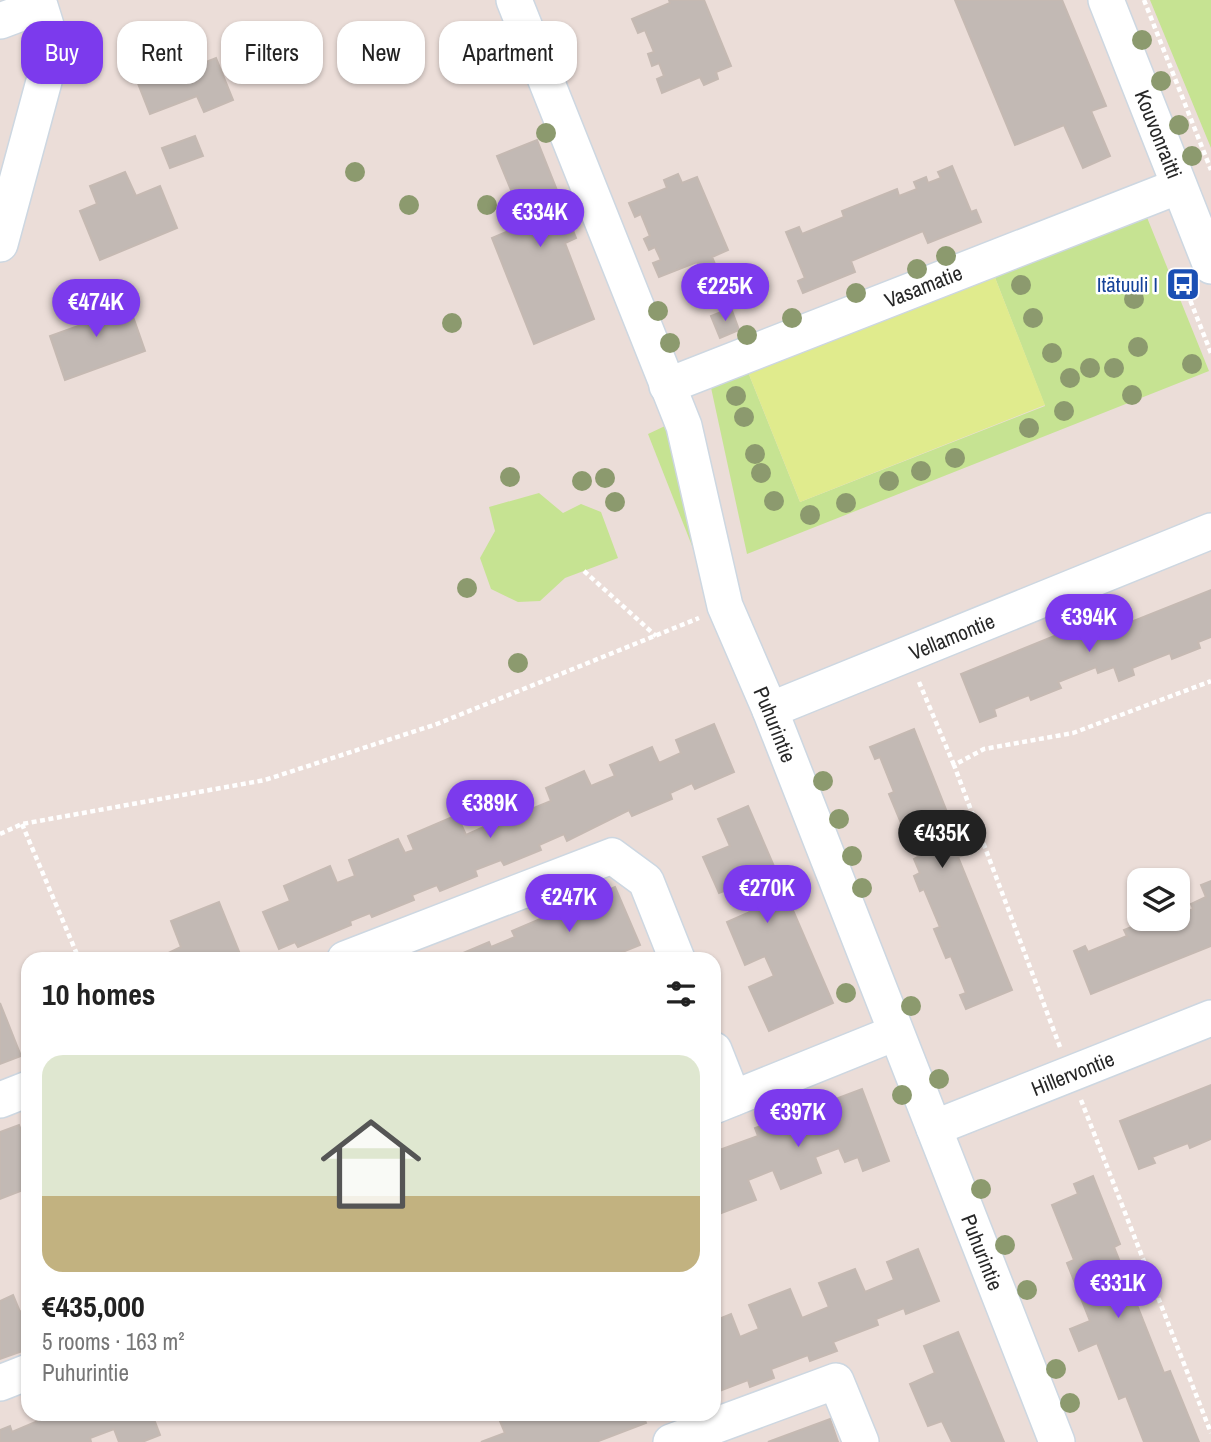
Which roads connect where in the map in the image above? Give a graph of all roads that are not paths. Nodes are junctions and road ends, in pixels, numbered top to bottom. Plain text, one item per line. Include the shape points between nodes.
1 (514, 0) edge
2 (1106, 0) edge
3 (0, 21) edge
4 (1179, 186) junction
5 (0, 244) edge
6 (1211, 265) edge
7 (667, 386) junction
8 (1211, 531) edge
9 (770, 710) junction
10 (363, 952) edge
11 (674, 952) edge
12 (1211, 1018) edge
13 (895, 1033) junction
14 (21, 1092) edge
15 (0, 1100) edge
16 (724, 1102) edge
17 (934, 1128) junction
18 (21, 1375) edge
19 (0, 1383) edge
20 (671, 1442) edge
21 (861, 1442) edge
22 (1057, 1442) edge

1 - 7 street, Puhurintie
2 - 4 street, Kouvonraitti
3 - 5 street via 40,6 52,48
4 - 6 street, Kouvonraitti
4 - 7 street, Vasamatie
7 - 9 street, Puhurintie via 684,426 726,606
8 - 9 street, Vellamontie
9 - 13 street, Puhurintie
10 - 11 street via 612,856 646,881
12 - 17 street, Hillervontie
13 - 16 street
13 - 17 street, Puhurintie
14 - 15 street
17 - 22 street, Puhurintie
18 - 19 street
20 - 21 street via 836,1381

